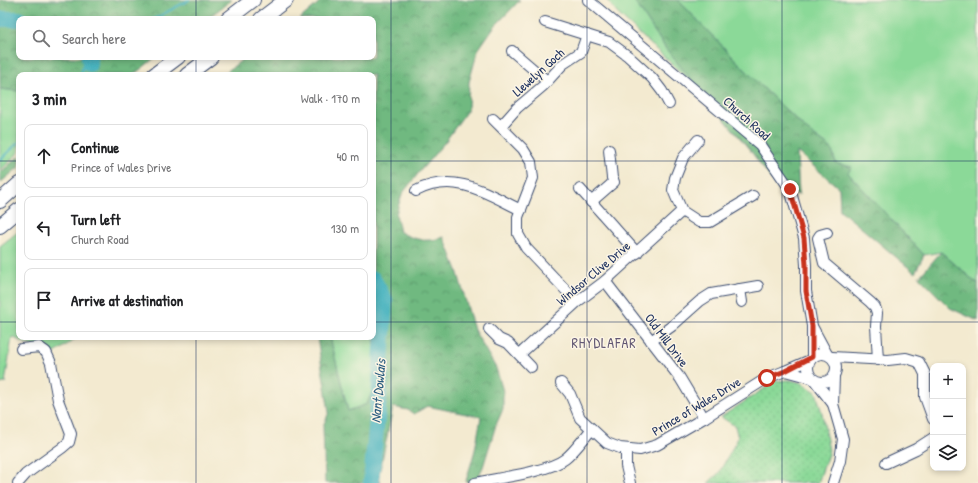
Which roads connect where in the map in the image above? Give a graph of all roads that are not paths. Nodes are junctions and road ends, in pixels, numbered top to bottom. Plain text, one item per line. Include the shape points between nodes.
1 (253, 0) edge
2 (286, 0) edge
3 (588, 0) edge
4 (232, 16) edge
5 (265, 16) edge
6 (545, 22) dead end
7 (587, 35) junction
8 (512, 51) dead end
9 (174, 60) edge
10 (207, 60) edge
11 (158, 72) edge
12 (191, 72) edge
13 (547, 81) junction
14 (669, 104) dead end
15 (493, 119) dead end
16 (501, 126) junction
17 (698, 140) dead end
18 (609, 150) dead end
19 (16, 187) edge
20 (580, 189) dead end
21 (416, 191) dead end
22 (753, 196) dead end
23 (0, 201) edge
24 (591, 202) junction
25 (521, 210) junction
26 (682, 212) junction
27 (16, 213) edge
28 (0, 226) edge
29 (827, 232) dead end
30 (636, 253) junction
31 (605, 281) junction
32 (758, 286) dead end
33 (740, 289) junction
34 (577, 302) junction
35 (742, 302) dead end
36 (812, 326) junction
37 (489, 329) dead end
38 (651, 341) junction
39 (21, 349) dead end
40 (520, 354) junction
41 (830, 356) junction
42 (811, 358) junction
43 (861, 359) junction
44 (878, 360) junction
45 (531, 367) dead end
46 (785, 371) junction
47 (835, 373) junction
48 (813, 379) junction
49 (561, 383) dead end
50 (833, 404) junction
51 (930, 411) edge
52 (704, 418) junction
53 (592, 429) junction
54 (930, 440) edge
55 (626, 449) junction
56 (886, 463) dead end
57 (18, 483) edge
58 (478, 483) edge
59 (630, 483) edge
60 (833, 483) edge

1 - 4 highway
2 - 5 highway
3 - 36 street, Church Road via 760,145 790,189 804,238 806,291
6 - 7 street
7 - 13 street, Llewelyn Goch via 581,52 563,64
7 - 14 street via 609,42 628,56 655,82
8 - 13 street
9 - 11 highway
10 - 12 highway
13 - 16 street, Llewelyn Goch
15 - 16 street
16 - 25 street via 523,148 531,162 533,178
17 - 26 street via 683,158 675,178 674,190
18 - 24 street via 614,182
19 - 23 highway
20 - 24 street
21 - 25 street via 427,185 464,185 476,188
22 - 26 street via 710,222 699,222
24 - 30 street
25 - 34 street via 518,217 518,234 526,248
26 - 30 street, Windsor Clive Drive
27 - 28 highway
29 - 44 street via 818,238 822,259 827,267 875,307
30 - 31 street, Windsor Clive Drive
31 - 34 street, Windsor Clive Drive
31 - 38 street, Old Mill Drive
32 - 33 street
33 - 35 street
33 - 38 street via 711,294
34 - 40 street, Windsor Clive Drive
36 - 41 street, Church Road
36 - 42 street, Church Road
37 - 40 street
38 - 52 street, Old Mill Drive via 680,378
39 - 57 street via 39,347 46,352 51,363 58,400 71,434 69,442 26,474
40 - 45 street
41 - 42 street via 818,354
41 - 43 street
41 - 47 street via 836,366
42 - 46 street, Prince of Wales Drive
42 - 48 street via 807,368
43 - 44 street
43 - 47 street
44 - 51 street via 906,358 919,362 924,374 925,397
46 - 48 street
46 - 52 street, Prince of Wales Drive via 767,378
47 - 48 street via 831,380 825,382
47 - 50 street
48 - 50 street
49 - 53 street, Prince of Wales Drive via 570,394 580,418
50 - 60 street via 843,439 840,462
52 - 55 street, Prince of Wales Drive via 657,445 640,450
53 - 55 street, Prince of Wales Drive via 607,443
53 - 58 street via 565,459 555,464
54 - 56 street
55 - 59 street

